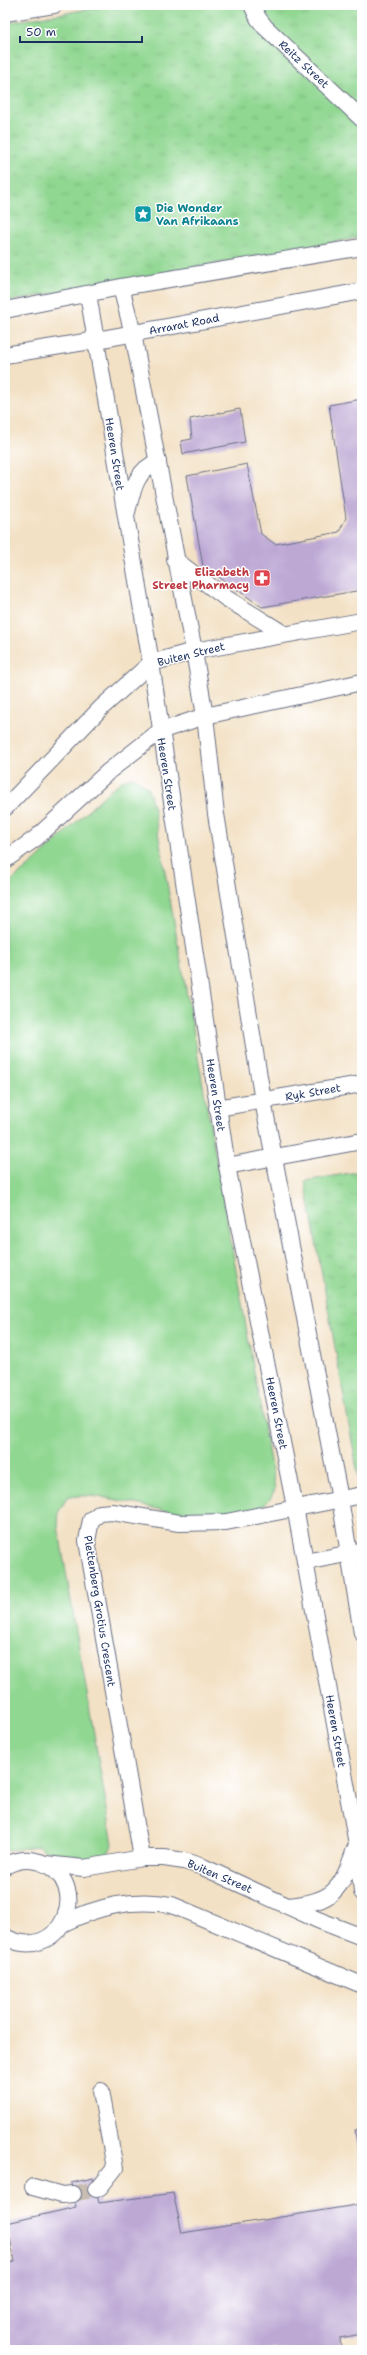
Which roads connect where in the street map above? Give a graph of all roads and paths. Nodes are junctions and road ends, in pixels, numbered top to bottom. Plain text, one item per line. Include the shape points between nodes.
1 (54, 5) edge
2 (252, 5) edge
3 (5, 13) edge
4 (362, 119) edge
5 (362, 247) edge
6 (121, 287) junction
7 (362, 291) edge
8 (88, 294) junction
9 (5, 310) edge
10 (133, 334) junction
11 (96, 340) junction
12 (5, 355) edge
13 (158, 462) junction
14 (126, 517) junction
15 (175, 560) junction
16 (362, 621) edge
17 (284, 634) junction
18 (194, 651) junction
19 (151, 663) junction
20 (362, 682) edge
21 (205, 716) junction
22 (160, 732) junction
23 (5, 808) edge
24 (5, 860) edge
25 (362, 1084) edge
26 (263, 1101) junction
27 (218, 1108) junction
28 (362, 1141) edge
29 (274, 1157) junction
30 (228, 1166) junction
31 (362, 1496) edge
32 (340, 1500) junction
33 (295, 1507) junction
34 (356, 1552) edge
35 (305, 1562) junction
36 (362, 1633) edge
37 (356, 1844) junction
38 (142, 1858) junction
39 (45, 1864) junction
40 (5, 1866) edge
41 (362, 1892) edge
42 (288, 1906) junction
43 (62, 1924) junction
44 (5, 1937) edge
45 (362, 1937) edge
46 (362, 1985) edge
47 (101, 2091) dead end
48 (33, 2187) dead end
49 (96, 2189) tunnel mouth
50 (73, 2194) tunnel mouth

1 - 3 street
2 - 4 street, Reitz Street via 265,27
5 - 6 street
6 - 8 street
6 - 10 street
7 - 10 street, Arrarat Road
8 - 9 street
8 - 11 street, Heeren Street
10 - 11 street, Arrarat Road
10 - 13 street
11 - 12 street, Arrarat Road
11 - 14 street, Heeren Street
13 - 14 street via 146,468 137,480
13 - 15 street
14 - 19 street, Heeren Street
15 - 17 street via 226,598
15 - 18 street
16 - 17 street, Buiten Street
17 - 18 street, Buiten Street
18 - 19 street, Buiten Street
18 - 21 street
19 - 22 street, Heeren Street
19 - 23 street, Buiten Street via 101,708
20 - 21 street
21 - 22 street
21 - 26 street via 216,814
22 - 24 street via 109,771 36,838
22 - 27 street, Heeren Street
25 - 26 street, Ryk Street
26 - 27 street, Ryk Street
26 - 29 street
27 - 30 street, Heeren Street
28 - 29 street
29 - 30 street
29 - 32 street
30 - 33 street, Heeren Street
31 - 32 street, Plettenberg Grotius Crescent
32 - 33 street, Plettenberg Grotius Crescent
32 - 34 street
33 - 35 street, Heeren Street
33 - 38 street, Plettenberg Grotius Crescent via 248,1518 202,1524 179,1523 112,1512 100,1514 91,1520 87,1541
34 - 35 street
34 - 36 street
35 - 37 street, Heeren Street
37 - 41 street, Heeren Street
37 - 42 street via 348,1872 334,1893 317,1902
38 - 39 street, Buiten Street via 84,1868
38 - 42 street, Buiten Street via 184,1861 203,1867
39 - 40 street, Buiten Street via 26,1860
39 - 43 street via 54,1870 66,1886 68,1905
42 - 45 street, Buiten Street
43 - 44 street via 47,1938 36,1943 25,1944
43 - 46 street via 93,1911 131,1902 172,1905
47 - 49 street via 115,2168
48 - 50 street via 64,2195

